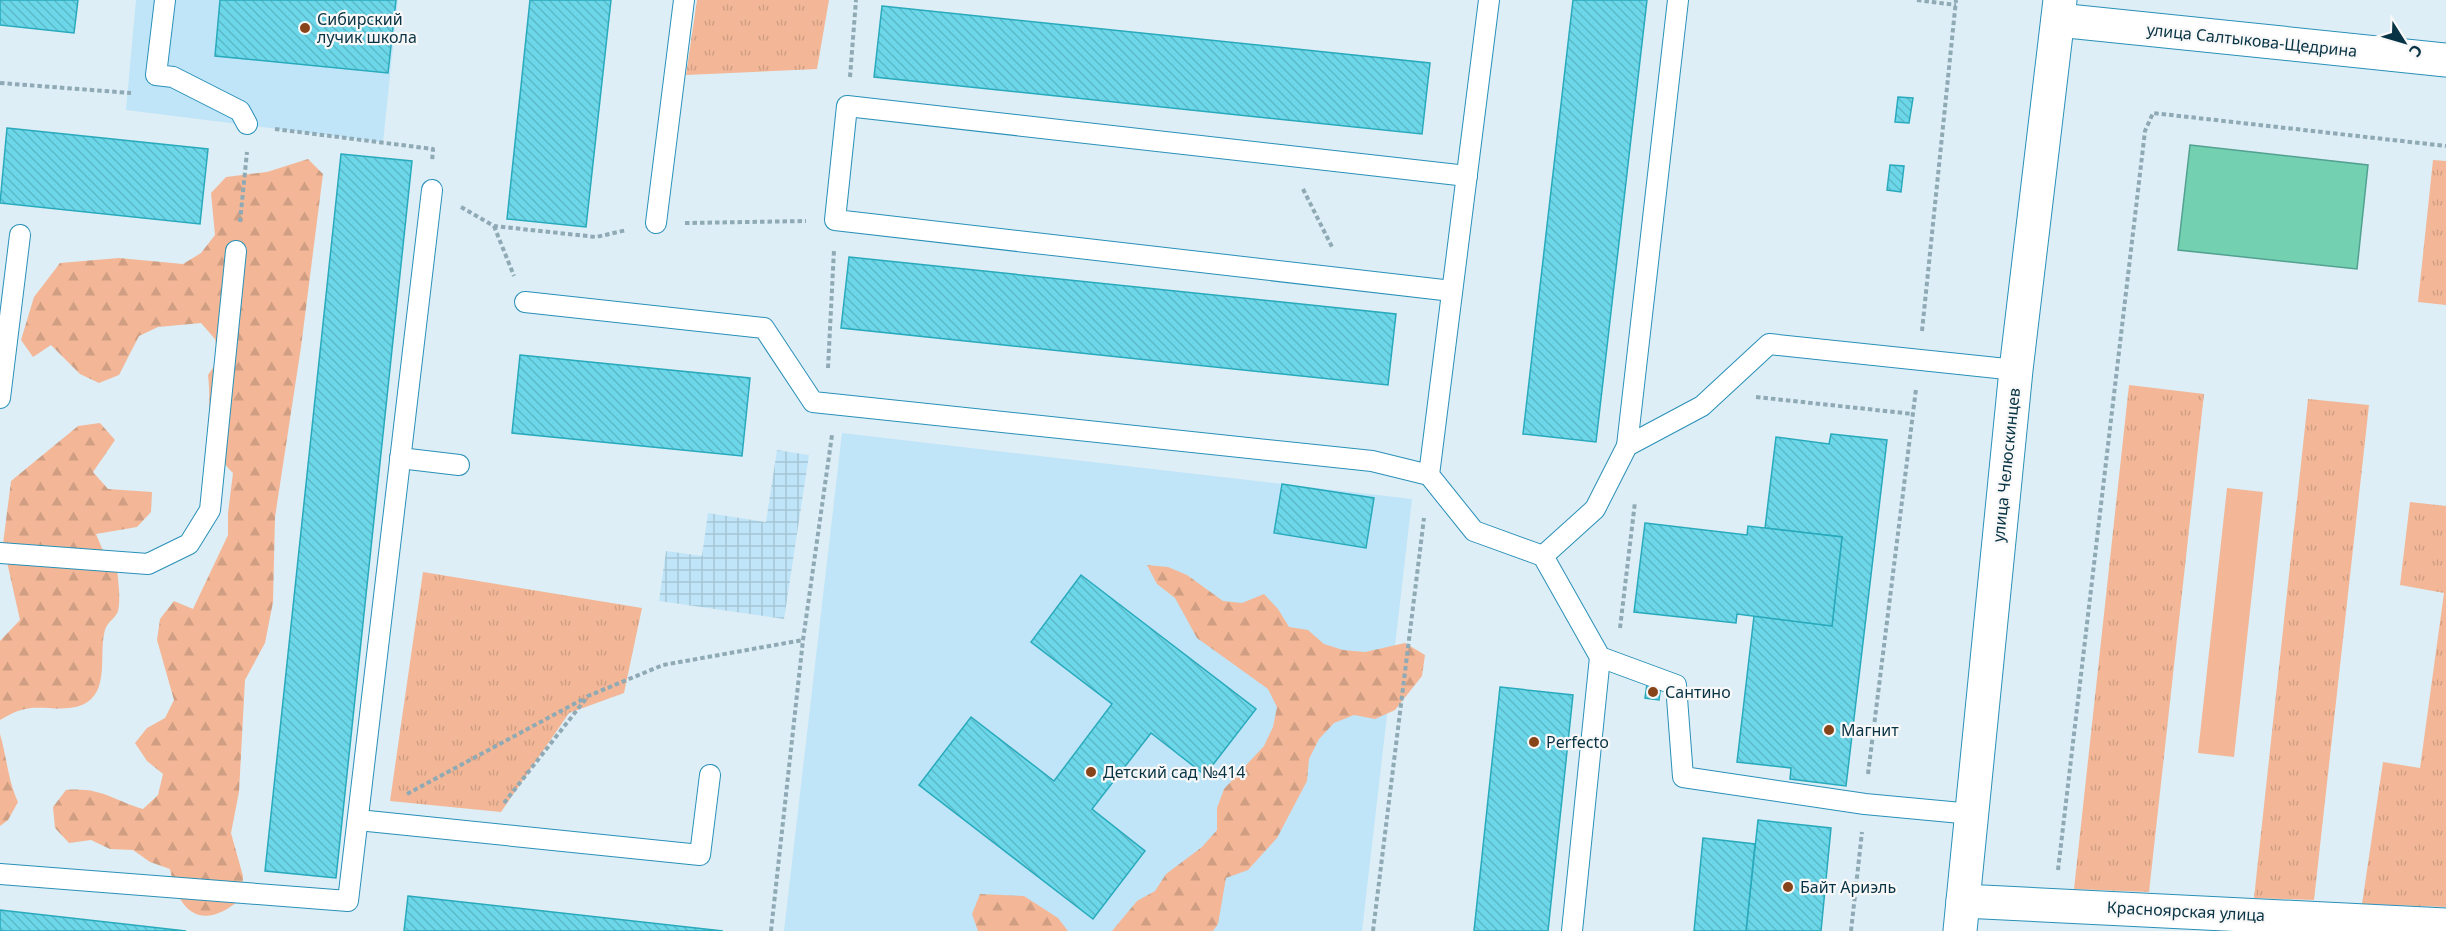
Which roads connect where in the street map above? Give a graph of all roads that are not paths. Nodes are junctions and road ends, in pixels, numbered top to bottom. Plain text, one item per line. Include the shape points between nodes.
1 (165, 0) edge
2 (684, 0) edge
3 (1489, 0) edge
4 (1677, 0) edge
5 (2059, 10) edge
6 (2446, 60) edge
7 (247, 124) road end
8 (1467, 176) junction
9 (432, 190) road end
10 (656, 223) road end
11 (20, 235) dead end
12 (236, 251) road end
13 (1452, 291) junction
14 (525, 302) road end
15 (2016, 370) junction
16 (0, 398) edge
17 (1628, 446) junction
18 (400, 458) junction
19 (459, 465) dead end
20 (1429, 475) junction
21 (0, 552) edge
22 (1543, 556) junction
23 (1608, 659) junction
24 (710, 775) dead end
25 (1972, 814) junction
26 (358, 820) junction
27 (0, 874) edge
28 (1961, 916) edge
29 (2446, 926) edge
30 (1572, 931) edge

1 - 7 lane via 156,75 173,77 240,111
2 - 10 lane
3 - 8 lane
4 - 17 lane
5 - 6 main road, улица Салтыкова-Щедрина
5 - 15 main road, улица Челюскинцев
8 - 13 lane
8 - 13 lane via 848,106 835,220
9 - 18 lane
11 - 16 lane
12 - 21 lane via 210,510 189,544 148,564
13 - 20 lane
14 - 20 lane via 764,328 813,402 1372,461
15 - 17 lane via 1769,344 1702,406
15 - 25 main road, улица Челюскинцев
17 - 22 lane via 1595,509
18 - 19 lane
18 - 26 lane
20 - 22 lane via 1474,531
22 - 23 lane
23 - 25 lane via 1676,685 1683,777 1865,804
23 - 30 lane
24 - 26 lane via 700,855
25 - 28 main road, улица Челюскинцев
26 - 27 lane via 348,901
28 - 29 main road, Красноярская улица via 2054,904

